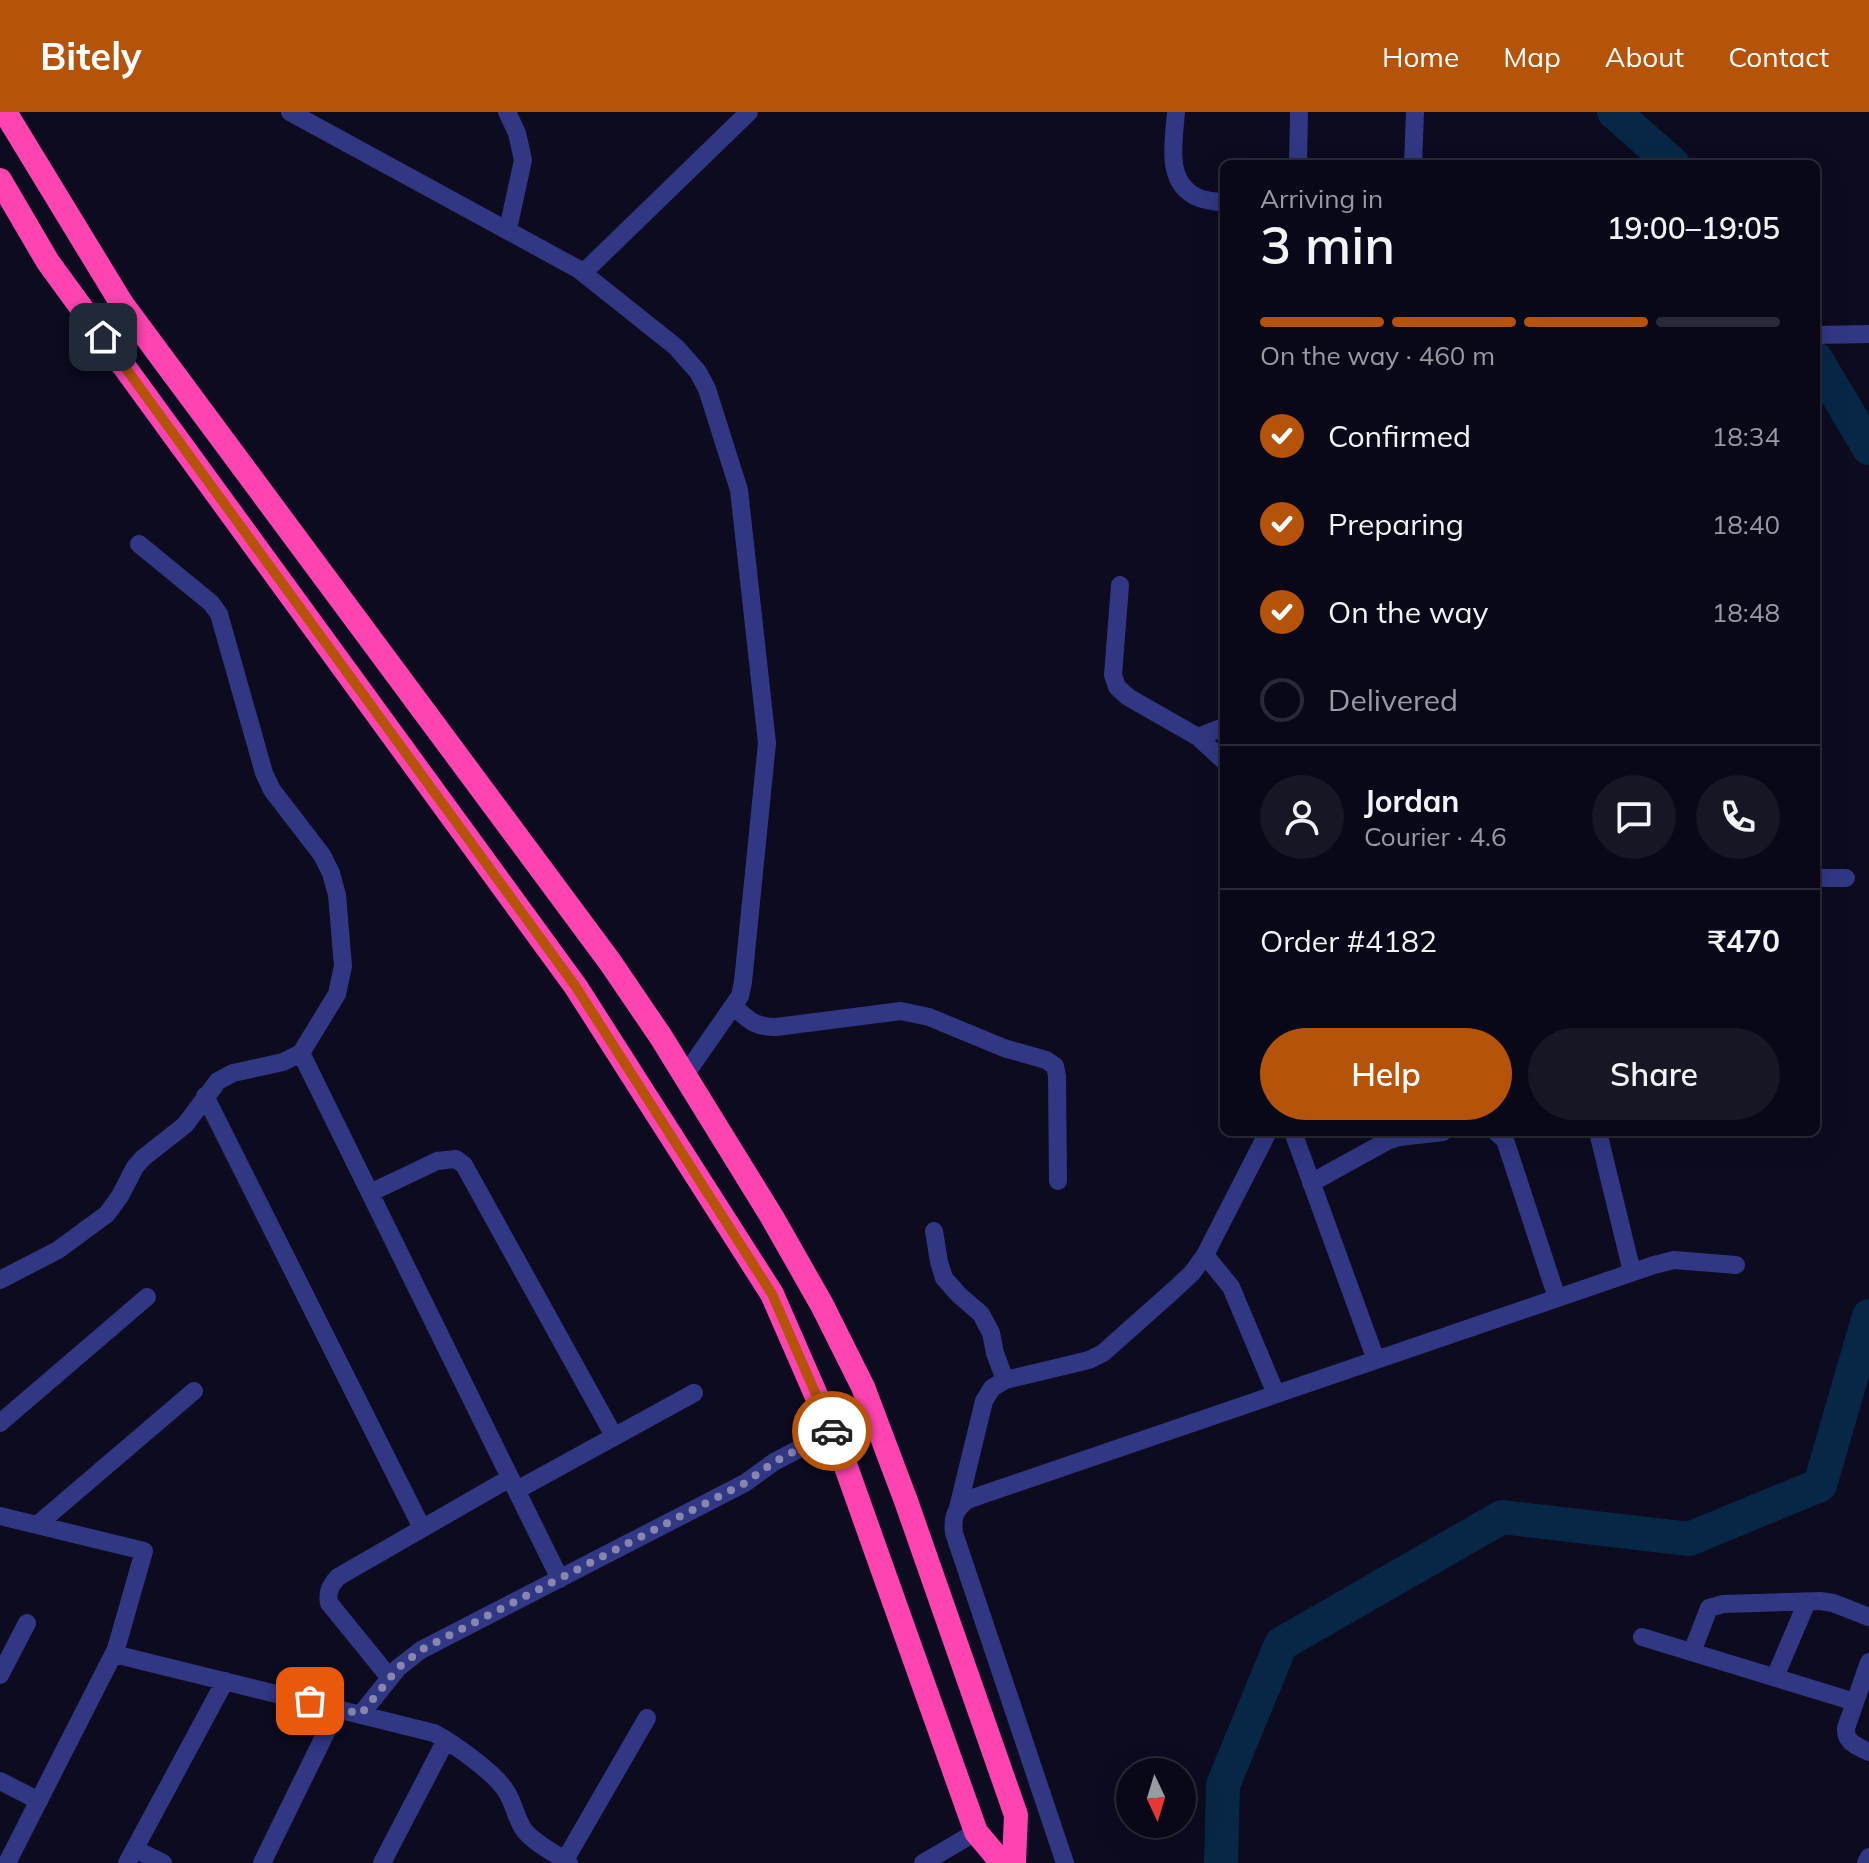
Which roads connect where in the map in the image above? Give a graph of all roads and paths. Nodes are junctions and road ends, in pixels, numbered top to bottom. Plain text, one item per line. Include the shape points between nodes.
1 (5, 112) edge
2 (290, 112) edge
3 (507, 112) edge
4 (749, 112) edge
5 (1176, 112) edge
6 (1299, 112) edge
7 (1415, 112) edge
8 (1298, 160) edge
9 (1413, 160) edge
10 (0, 180) edge
11 (1220, 202) edge
12 (508, 229) junction
13 (583, 273) junction
14 (1869, 334) edge
15 (1820, 335) edge
16 (139, 544) dead end
17 (1120, 585) dead end
18 (1220, 729) edge
19 (1198, 737) junction
20 (1220, 757) edge
21 (1820, 878) edge
22 (1846, 878) dead end
23 (733, 1006) junction
24 (301, 1053) junction
25 (685, 1075) junction
26 (205, 1096) junction
27 (1266, 1136) edge
28 (1294, 1136) edge
29 (1409, 1136) edge
30 (1502, 1136) edge
31 (1599, 1136) edge
32 (1058, 1181) dead end
33 (1311, 1183) junction
34 (370, 1193) junction
35 (934, 1231) dead end
36 (1205, 1255) junction
37 (1736, 1265) dead end
38 (1632, 1272) junction
39 (0, 1280) edge
40 (147, 1297) dead end
41 (1557, 1298) junction
42 (1376, 1360) junction
43 (1005, 1380) junction
44 (194, 1391) dead end
45 (694, 1393) dead end
46 (1276, 1394) junction
47 (0, 1423) edge
48 (833, 1431) junction
49 (614, 1436) junction
50 (514, 1484) junction
51 (958, 1508) junction
52 (0, 1516) edge
53 (37, 1525) junction
54 (422, 1528) junction
55 (560, 1579) junction
56 (1807, 1602) junction
57 (1869, 1617) edge
58 (27, 1623) dead end
59 (1642, 1637) dead end
60 (1692, 1652) junction
61 (114, 1654) junction
62 (1869, 1662) edge
63 (0, 1675) edge
64 (1775, 1677) junction
65 (390, 1678) junction
66 (225, 1681) junction
67 (1855, 1702) junction
68 (338, 1708) junction
69 (361, 1714) junction
70 (647, 1718) dead end
71 (446, 1740) junction
72 (1869, 1752) edge
73 (0, 1781) edge
74 (39, 1801) junction
75 (976, 1832) junction
76 (131, 1856) edge
77 (1869, 1857) edge
78 (567, 1861) edge
79 (7, 1863) edge
80 (163, 1863) edge
81 (262, 1863) edge
82 (382, 1863) edge
83 (923, 1863) edge
84 (1002, 1863) edge
85 (1014, 1863) edge
86 (1065, 1863) edge
87 (1866, 1863) edge

1 - 25 highway via 122,304 610,962
2 - 12 street
3 - 12 street via 523,160
4 - 13 street
5 - 11 street via 1176,178 1199,198
6 - 8 street
7 - 9 street
10 - 48 highway via 48,262 576,987 772,1294
12 - 13 street
13 - 23 street via 676,347 698,372 739,490 767,743 743,982
14 - 15 street
16 - 24 street via 219,614 264,773 331,873 341,981
17 - 19 street via 1113,675 1117,687
18 - 19 street
19 - 20 street
21 - 22 street
23 - 25 street
23 - 32 street via 763,1027 901,1011 1046,1060 1055,1066 1057,1076
24 - 26 street via 225,1076
24 - 34 street
25 - 85 highway via 822,1305 863,1387 1016,1815
26 - 39 street via 185,1125 135,1167 107,1214 58,1250
26 - 54 street
27 - 36 street
28 - 33 street
29 - 33 street via 1387,1141
30 - 41 street
31 - 38 street
33 - 42 street
34 - 49 street via 437,1161 456,1159 464,1165
34 - 50 street
35 - 43 street via 944,1278 981,1314
36 - 43 street via 1103,1353
36 - 46 street via 1231,1287
37 - 38 street via 1674,1260
38 - 41 street
40 - 47 street
41 - 42 street
42 - 46 street
43 - 51 street via 984,1401
44 - 53 street
45 - 49 street
46 - 51 street via 967,1500
48 - 55 street
48 - 75 highway
49 - 50 street
50 - 54 street
50 - 55 street
51 - 86 street via 952,1519 954,1533
52 - 53 street
53 - 61 street via 144,1551
54 - 65 street via 338,1577 327,1594
55 - 65 street via 421,1650
56 - 57 street via 1833,1603
56 - 60 street via 1709,1608
56 - 64 street
58 - 63 street
59 - 60 street
60 - 64 street
61 - 66 street
61 - 74 street
62 - 67 street
64 - 67 street
65 - 69 street
66 - 68 street
66 - 76 street
67 - 72 street via 1846,1735
68 - 69 street
68 - 81 street
69 - 71 street
70 - 78 street
71 - 78 street via 497,1779 530,1836
71 - 82 street
73 - 74 street
74 - 79 street
75 - 83 street
75 - 84 highway
76 - 80 street
77 - 87 street

